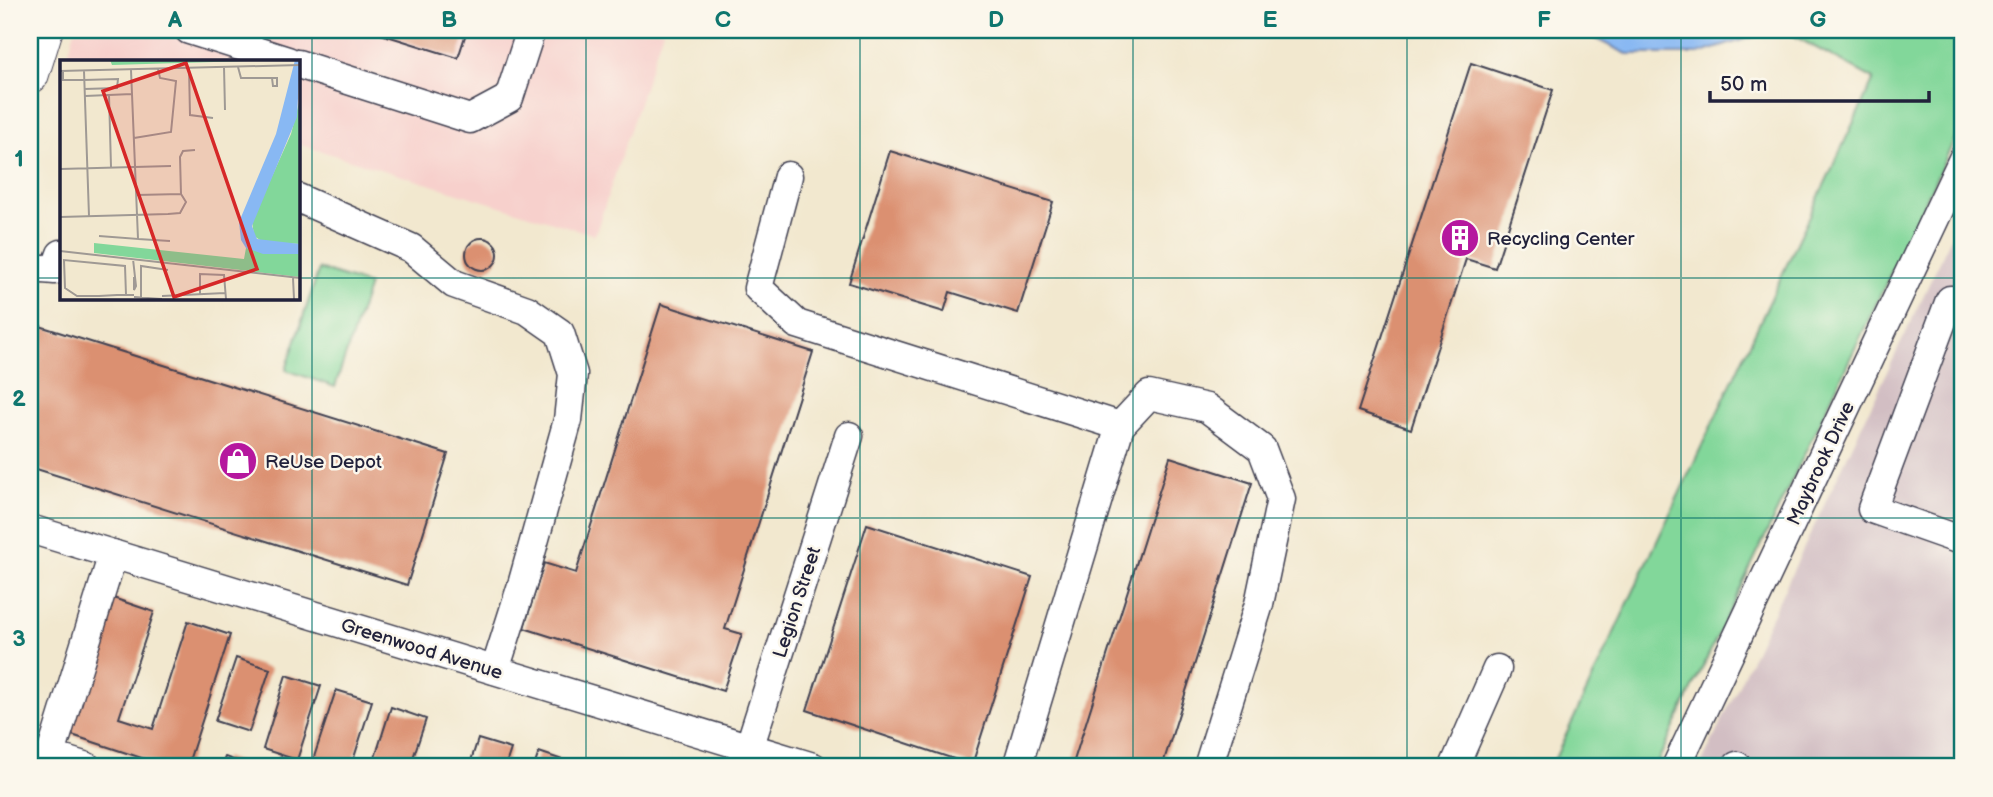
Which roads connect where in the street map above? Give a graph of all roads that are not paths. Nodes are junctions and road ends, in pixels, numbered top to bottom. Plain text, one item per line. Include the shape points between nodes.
1 (44, 30) edge
2 (531, 30) edge
3 (199, 33) edge
4 (285, 60) edge
5 (299, 64) edge
6 (30, 75) edge
7 (1963, 159) edge
8 (788, 176) dead end
9 (299, 198) edge
10 (60, 257) edge
11 (30, 268) edge
12 (1963, 301) edge
13 (1120, 426) junction
14 (849, 436) dead end
15 (30, 528) edge
16 (1963, 541) edge
17 (113, 554) junction
18 (1497, 669) dead end
19 (495, 670) junction
20 (746, 757) edge
21 (49, 761) edge
22 (88, 767) edge
23 (813, 767) edge
24 (1017, 767) edge
25 (1208, 767) edge
26 (1454, 767) edge
27 (1676, 767) edge

1 - 6 main road
2 - 5 street via 509,98 470,119
3 - 4 street
7 - 27 street, Maybrook Drive
8 - 13 street via 758,288 797,324
9 - 19 street via 411,248 454,284 527,310 560,333 573,374 568,420
10 - 11 street via 55,270
12 - 16 street via 1950,300 1872,509
13 - 24 street
13 - 25 street via 1149,395 1207,408 1262,449 1281,499 1259,604
14 - 20 street, Legion Street
15 - 17 street, Greenwood Avenue
17 - 19 street, Greenwood Avenue
17 - 21 street
18 - 26 street
19 - 20 street, Greenwood Avenue
20 - 23 street, Greenwood Avenue
21 - 22 street

